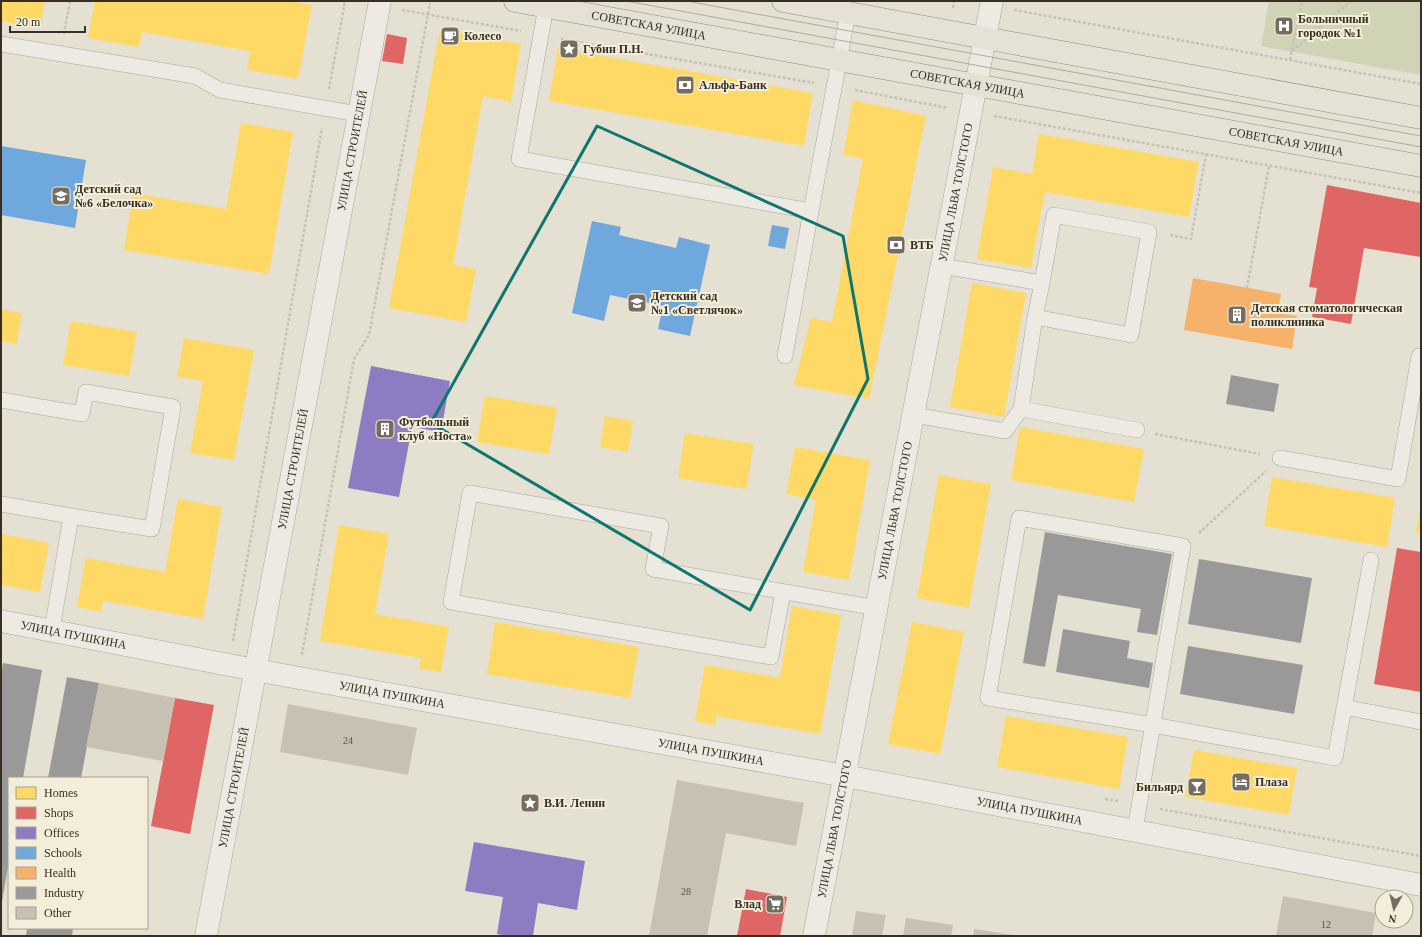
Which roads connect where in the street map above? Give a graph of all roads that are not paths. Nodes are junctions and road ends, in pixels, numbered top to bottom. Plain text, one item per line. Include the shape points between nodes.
1 (515, 1) edge
2 (783, 1) edge
3 (379, 3) edge
4 (991, 3) edge
5 (547, 4) edge
6 (848, 13) junction
7 (985, 38) junction
8 (1, 44) edge
9 (839, 60) junction
10 (976, 85) junction
11 (358, 114) junction
12 (1421, 118) edge
13 (1421, 166) edge
14 (811, 211) junction
15 (942, 266) junction
16 (1042, 283) junction
17 (1035, 317) junction
18 (785, 356) dead end
19 (1421, 357) edge
20 (1, 400) edge
21 (1021, 409) junction
22 (914, 414) junction
23 (1137, 430) road end
24 (1280, 458) road end
25 (1, 504) edge
26 (71, 516) junction
27 (1371, 560) dead end
28 (783, 592) junction
29 (877, 608) junction
30 (1, 620) edge
31 (52, 630) junction
32 (255, 670) junction
33 (1344, 707) junction
34 (1421, 722) edge
35 (1153, 725) junction
36 (845, 776) junction
37 (1135, 830) junction
38 (1421, 885) edge
39 (206, 936) edge
40 (814, 936) edge

1 - 5 main road, СОВЕТСКАЯ УЛИЦА
2 - 6 main road
3 - 11 street, УЛИЦА СТРОИТЕЛЕЙ
4 - 7 street
5 - 9 main road, СОВЕТСКАЯ УЛИЦА
5 - 14 lane via 519,159
6 - 7 main road
6 - 9 lane
7 - 10 street, УЛИЦА ЛЬВА ТОЛСТОГО
7 - 12 main road
8 - 11 lane via 195,76 220,90
9 - 10 main road, СОВЕТСКАЯ УЛИЦА
9 - 14 lane
10 - 13 main road, СОВЕТСКАЯ УЛИЦА
10 - 15 street, УЛИЦА ЛЬВА ТОЛСТОГО
11 - 32 street, УЛИЦА СТРОИТЕЛЕЙ
14 - 18 lane
15 - 16 lane
15 - 22 street, УЛИЦА ЛЬВА ТОЛСТОГО
16 - 17 lane
16 - 17 lane via 1054,215 1149,232 1131,335
17 - 21 lane
19 - 24 lane via 1419,356 1398,479
20 - 26 lane via 82,414 86,392 173,407 152,529
21 - 22 lane via 1005,431
21 - 23 lane
22 - 29 street, УЛИЦА ЛЬВА ТОЛСТОГО
25 - 26 lane
26 - 31 lane
27 - 33 lane
28 - 28 lane via 653,569 661,526 470,493 451,602 772,657
28 - 29 lane
29 - 36 street, УЛИЦА ЛЬВА ТОЛСТОГО
30 - 31 street, УЛИЦА ПУШКИНА
31 - 32 street, УЛИЦА ПУШКИНА
32 - 36 street, УЛИЦА ПУШКИНА
32 - 39 street, УЛИЦА СТРОИТЕЛЕЙ
33 - 34 lane
33 - 35 lane via 1335,758
35 - 35 lane via 988,698 1019,518 1183,546
35 - 37 lane
36 - 37 street, УЛИЦА ПУШКИНА
36 - 40 street, УЛИЦА ЛЬВА ТОЛСТОГО
37 - 38 street, УЛИЦА ПУШКИНА

